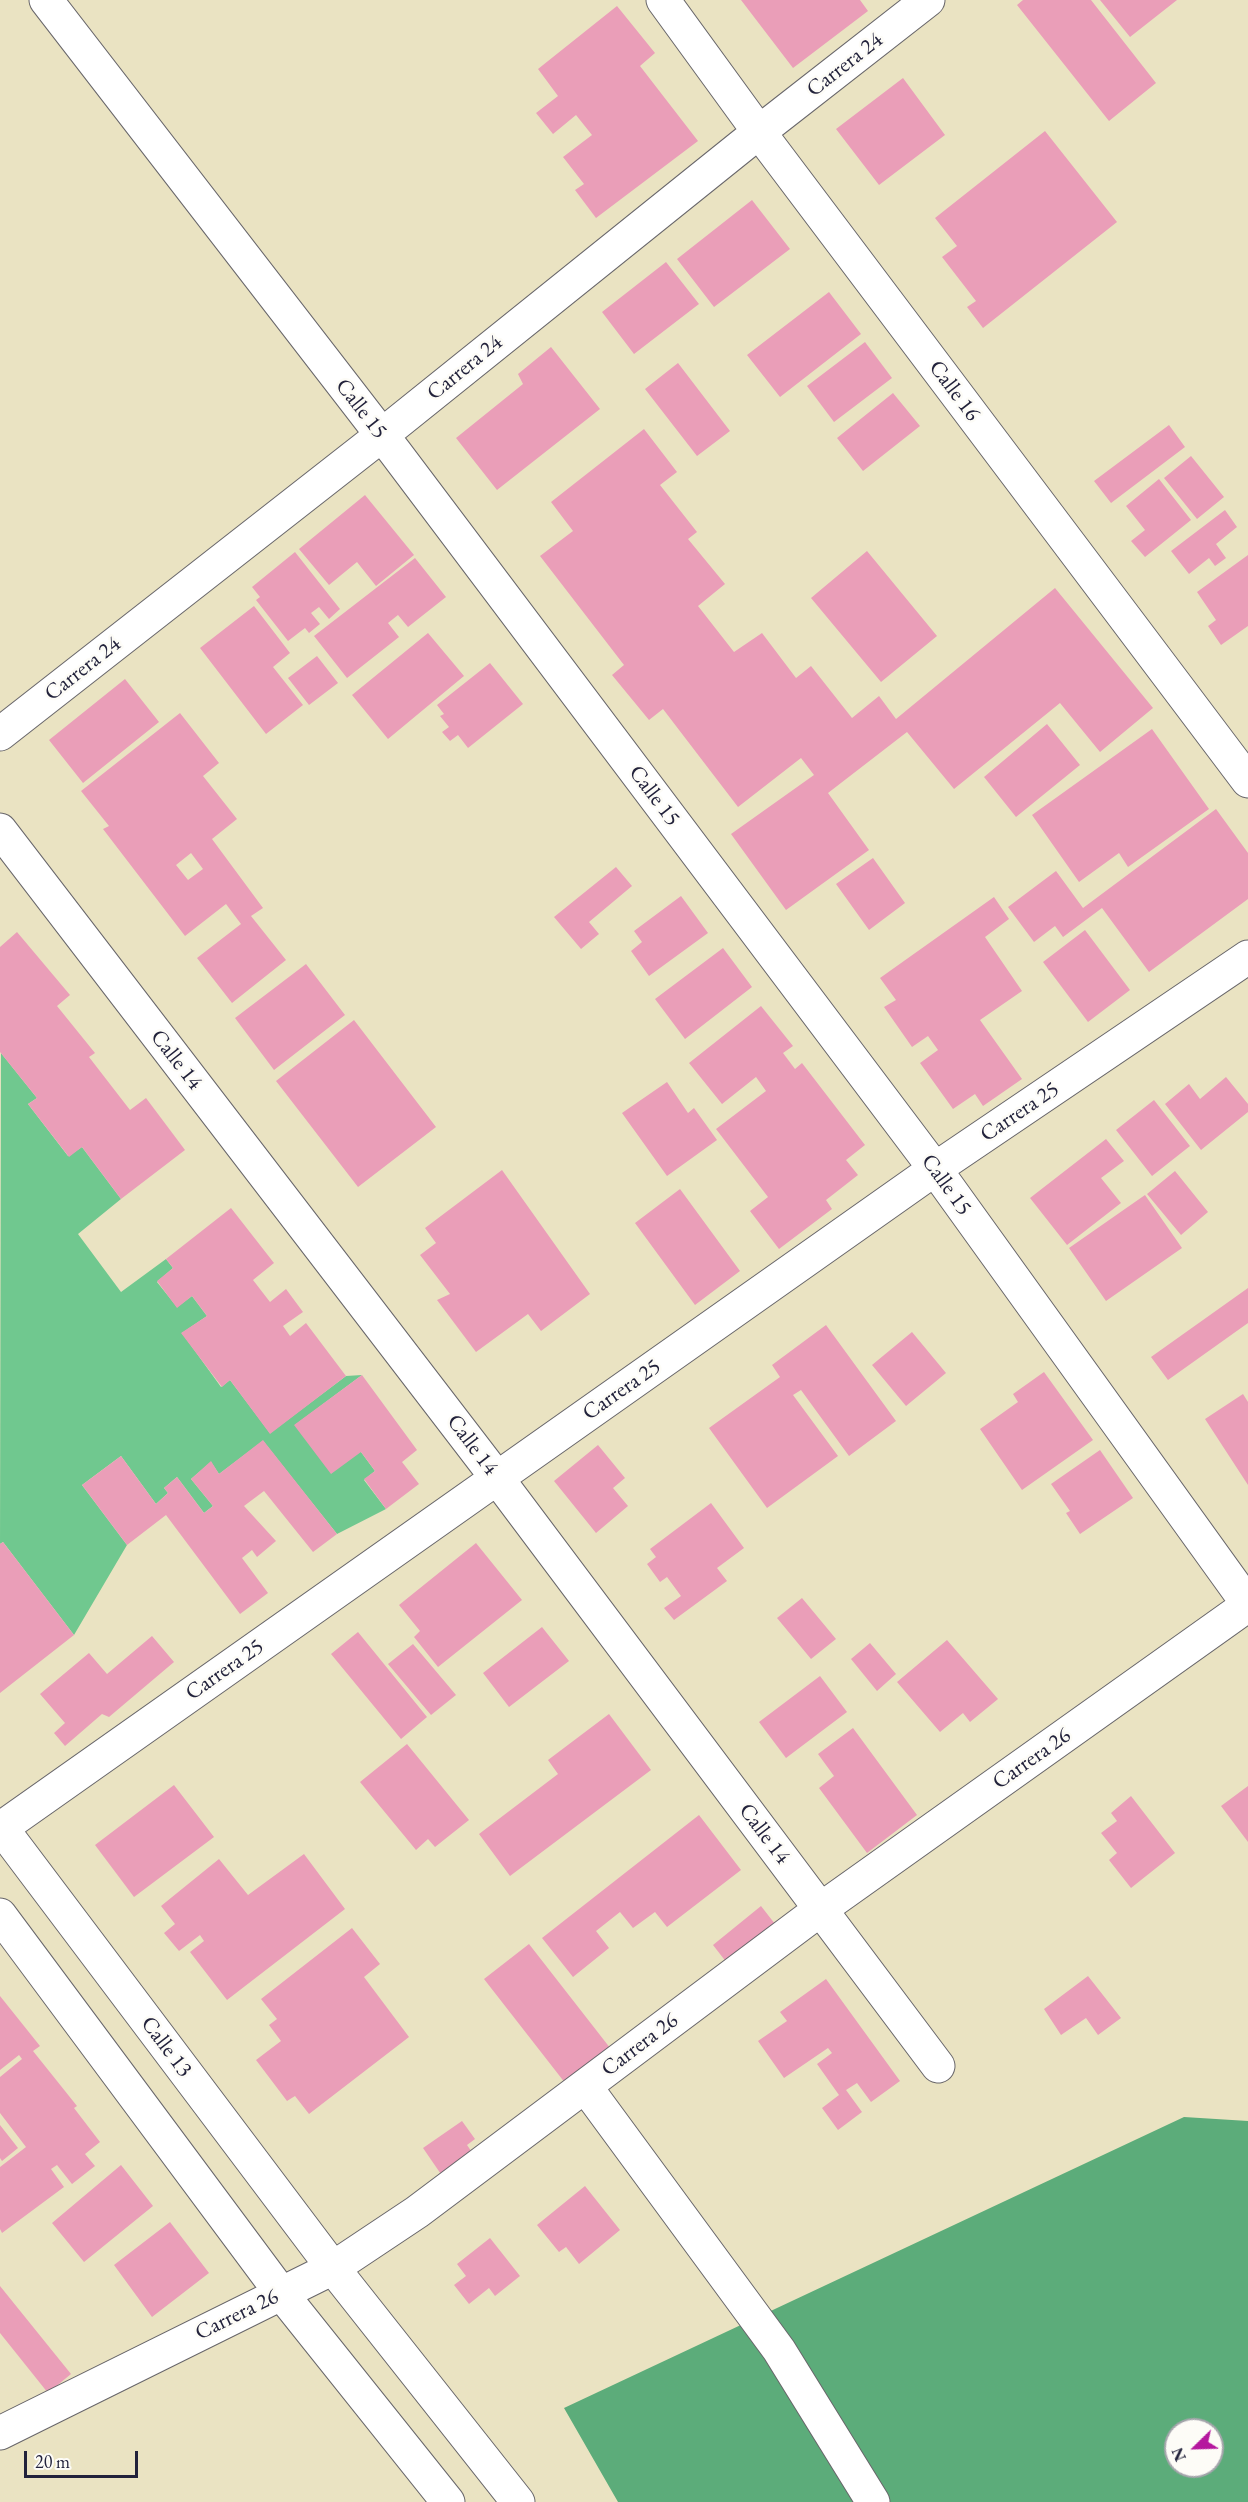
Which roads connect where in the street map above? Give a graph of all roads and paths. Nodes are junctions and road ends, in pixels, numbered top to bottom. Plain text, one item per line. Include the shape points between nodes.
1 (46, 0) edge
2 (663, 0) edge
3 (928, 0) edge
4 (759, 132) junction
5 (382, 435) junction
6 (0, 734) edge
7 (1248, 781) edge
8 (0, 830) edge
9 (1248, 957) edge
10 (935, 1169) junction
11 (497, 1478) junction
12 (1248, 1605) edge
13 (0, 1828) edge
14 (821, 1909) junction
15 (0, 1915) edge
16 (938, 2066) dead end
17 (585, 2086) junction
18 (333, 2268) junction
19 (281, 2293) junction
20 (0, 2433) edge
21 (448, 2502) edge
22 (518, 2502) edge
23 (873, 2502) edge

1 - 5 street, Calle 15
2 - 4 street, Calle 16
3 - 4 street, Carrera 24
4 - 5 street, Carrera 24
4 - 7 street, Calle 16
5 - 6 street, Carrera 24
5 - 10 street, Calle 15
8 - 11 street, Calle 14
9 - 10 street, Carrera 25
10 - 11 street, Carrera 25
10 - 12 street, Calle 15
11 - 13 street, Carrera 25
11 - 14 street, Calle 14
12 - 14 street, Carrera 26
13 - 18 street, Calle 13
14 - 16 street, Calle 14
14 - 17 street, Carrera 26
15 - 19 street
17 - 18 street, Carrera 26 via 417,2212
17 - 23 street via 779,2350
18 - 19 street, Carrera 26
18 - 22 street, Calle 13
19 - 20 street, Carrera 26
19 - 21 street

